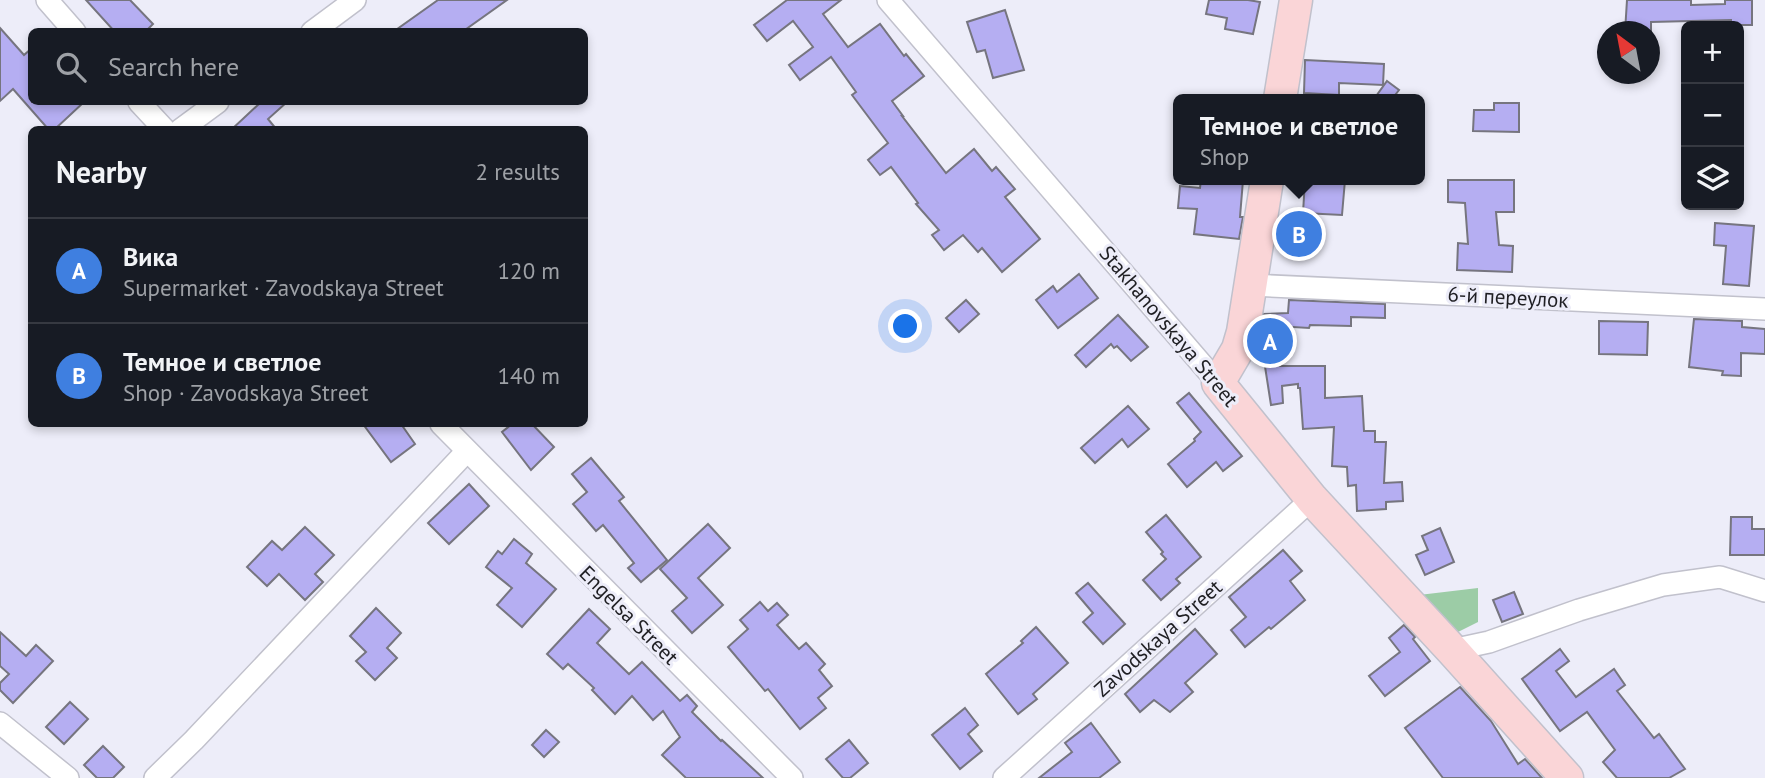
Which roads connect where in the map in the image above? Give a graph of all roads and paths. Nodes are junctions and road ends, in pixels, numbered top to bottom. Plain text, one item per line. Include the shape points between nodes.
1 (47, 0) edge
2 (355, 0) edge
3 (888, 0) edge
4 (1296, 0) edge
5 (72, 28) edge
6 (318, 28) edge
7 (1281, 94) edge
8 (142, 105) edge
9 (214, 105) edge
10 (161, 126) edge
11 (185, 126) edge
12 (1266, 185) edge
13 (1251, 285) junction
14 (1765, 309) edge
15 (1218, 383) junction
16 (444, 427) edge
17 (467, 451) junction
18 (1312, 499) junction
19 (1765, 591) edge
20 (1452, 650) junction
21 (0, 723) edge
22 (68, 778) edge
23 (155, 778) edge
24 (792, 778) edge
25 (1004, 778) edge
26 (1567, 778) edge

1 - 5 street
2 - 6 street
3 - 15 street, Stakhanovskaya Street
4 - 7 street
8 - 10 street
9 - 11 street
12 - 13 street
13 - 14 street, 6-й переулок
13 - 15 street via 1244,332
15 - 18 street, Stakhanovskaya Street
16 - 17 street, Engelsa Street
17 - 23 street
17 - 24 street, Engelsa Street
18 - 20 street, Stakhanovskaya Street
18 - 25 street, Zavodskaya Street
19 - 20 street via 1720,577 1663,585
20 - 26 street, Stakhanovskaya Street
21 - 22 street

